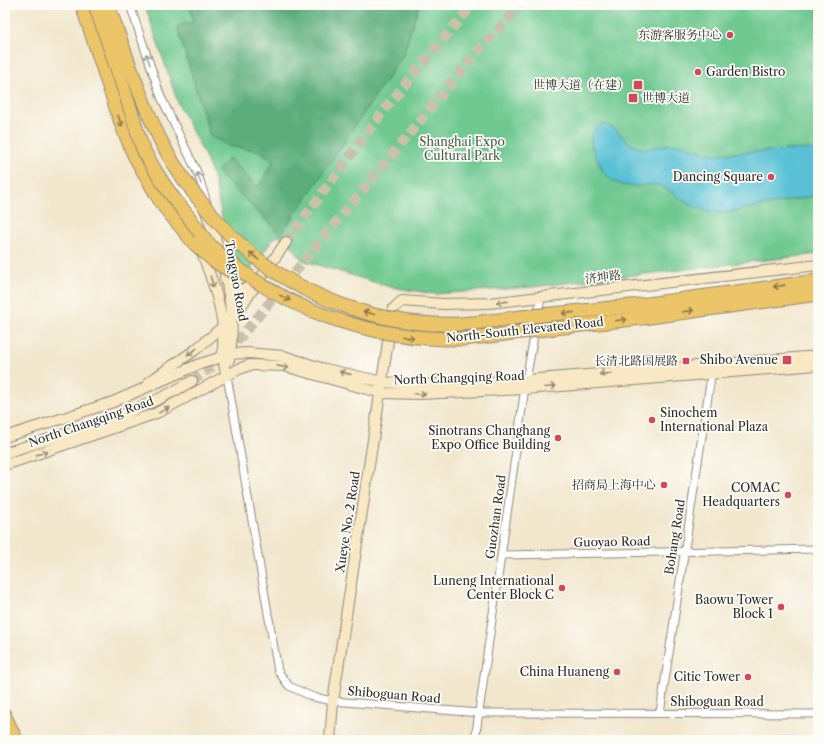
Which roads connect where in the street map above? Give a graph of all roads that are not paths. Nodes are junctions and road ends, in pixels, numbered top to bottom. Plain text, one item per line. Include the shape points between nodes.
1 (82, 5) edge
2 (88, 5) edge
3 (95, 5) edge
4 (108, 5) edge
5 (114, 5) edge
6 (118, 5) edge
7 (130, 5) edge
8 (126, 55) junction
9 (213, 229) junction
10 (286, 242) tunnel mouth
11 (818, 265) edge
12 (225, 276) junction
13 (818, 281) edge
14 (255, 286) junction
15 (270, 289) junction
16 (818, 294) edge
17 (541, 298) junction
18 (393, 309) joint
19 (232, 319) junction
20 (223, 327) junction
21 (226, 355) junction
22 (818, 356) edge
23 (818, 365) edge
24 (712, 369) junction
25 (227, 376) junction
26 (192, 381) tunnel mouth
27 (382, 382) junction
28 (526, 384) junction
29 (136, 391) junction
30 (381, 393) junction
31 (5, 438) edge
32 (5, 453) edge
33 (5, 465) edge
34 (818, 549) edge
35 (684, 552) junction
36 (502, 555) junction
37 (332, 701) junction
38 (479, 713) junction
39 (660, 713) junction
40 (5, 714) edge
41 (818, 714) edge
42 (17, 740) edge
43 (330, 740) edge
44 (475, 740) edge

1 -> 15 highway, bridge via 134,155 162,204 195,244 214,261 241,277
2 -> 20 main road, Tongyao Road via 120,96 196,236 209,271
3 - 15 highway, North-South Elevated Road, bridge via 144,150 170,194 213,248 246,275
4 - 8 highway, North-South Elevated Road, bridge
5 - 9 main road, Tongyao Road via 143,90
6 - 8 highway, bridge
9 -> 7 street via 198,174 161,97
13 -> 8 highway, North-South Elevated Road, bridge via 648,304 457,324 404,321 353,309 309,291 281,275 259,260 220,223 186,183 164,146
9 - 12 main road, Tongyao Road
10 - 14 main road
11 - 17 main road, 济坤路
12 - 14 main road via 232,287 241,291
12 - 19 main road, Tongyao Road
14 - 19 main road
15 -> 16 highway, North-South Elevated Road, bridge via 305,309 334,320 393,335 433,339 487,336 650,317
17 -> 18 main road, 济坤路 via 466,304 402,301
17 - 28 street, Guozhan Road
18 - 27 main road, Xueye No. 2 Road
19 - 20 main road
19 - 21 main road, Tongyao Road
20 - 21 main road, Tongyao Road
20 -> 29 main road
21 - 25 main road, Tongyao Road
27 -> 21 main road, North Changqing Road via 321,368 284,356 253,353
21 - 29 main road, North Changqing Road
22 - 24 main road, North Changqing Road
23 - 24 main road, North Changqing Road
24 - 28 main road, North Changqing Road
24 - 35 street, Bohang Road
25 -> 30 main road, North Changqing Road via 250,365 284,366
33 -> 25 main road, North Changqing Road via 157,413
25 - 37 street, Shiboguan Road via 278,671 289,686 313,697
26 - 32 main road via 134,411
27 - 28 main road, North Changqing Road via 419,385
27 - 30 main road, Xueye No. 2 Road
30 -> 28 main road, North Changqing Road via 420,394
28 - 36 street, Guozhan Road
29 - 31 main road, North Changqing Road via 113,402
30 - 37 main road, Xueye No. 2 Road
34 - 35 street, Guoyao Road
35 - 36 street, Guoyao Road
35 - 39 street, Bohang Road
36 - 38 street, Guozhan Road
37 - 38 street, Shiboguan Road
37 - 43 main road, Xueye No. 2 Road
38 - 39 street, Shiboguan Road
38 - 44 street, Guozhan Road
39 - 41 street, Shiboguan Road
40 - 42 main road

